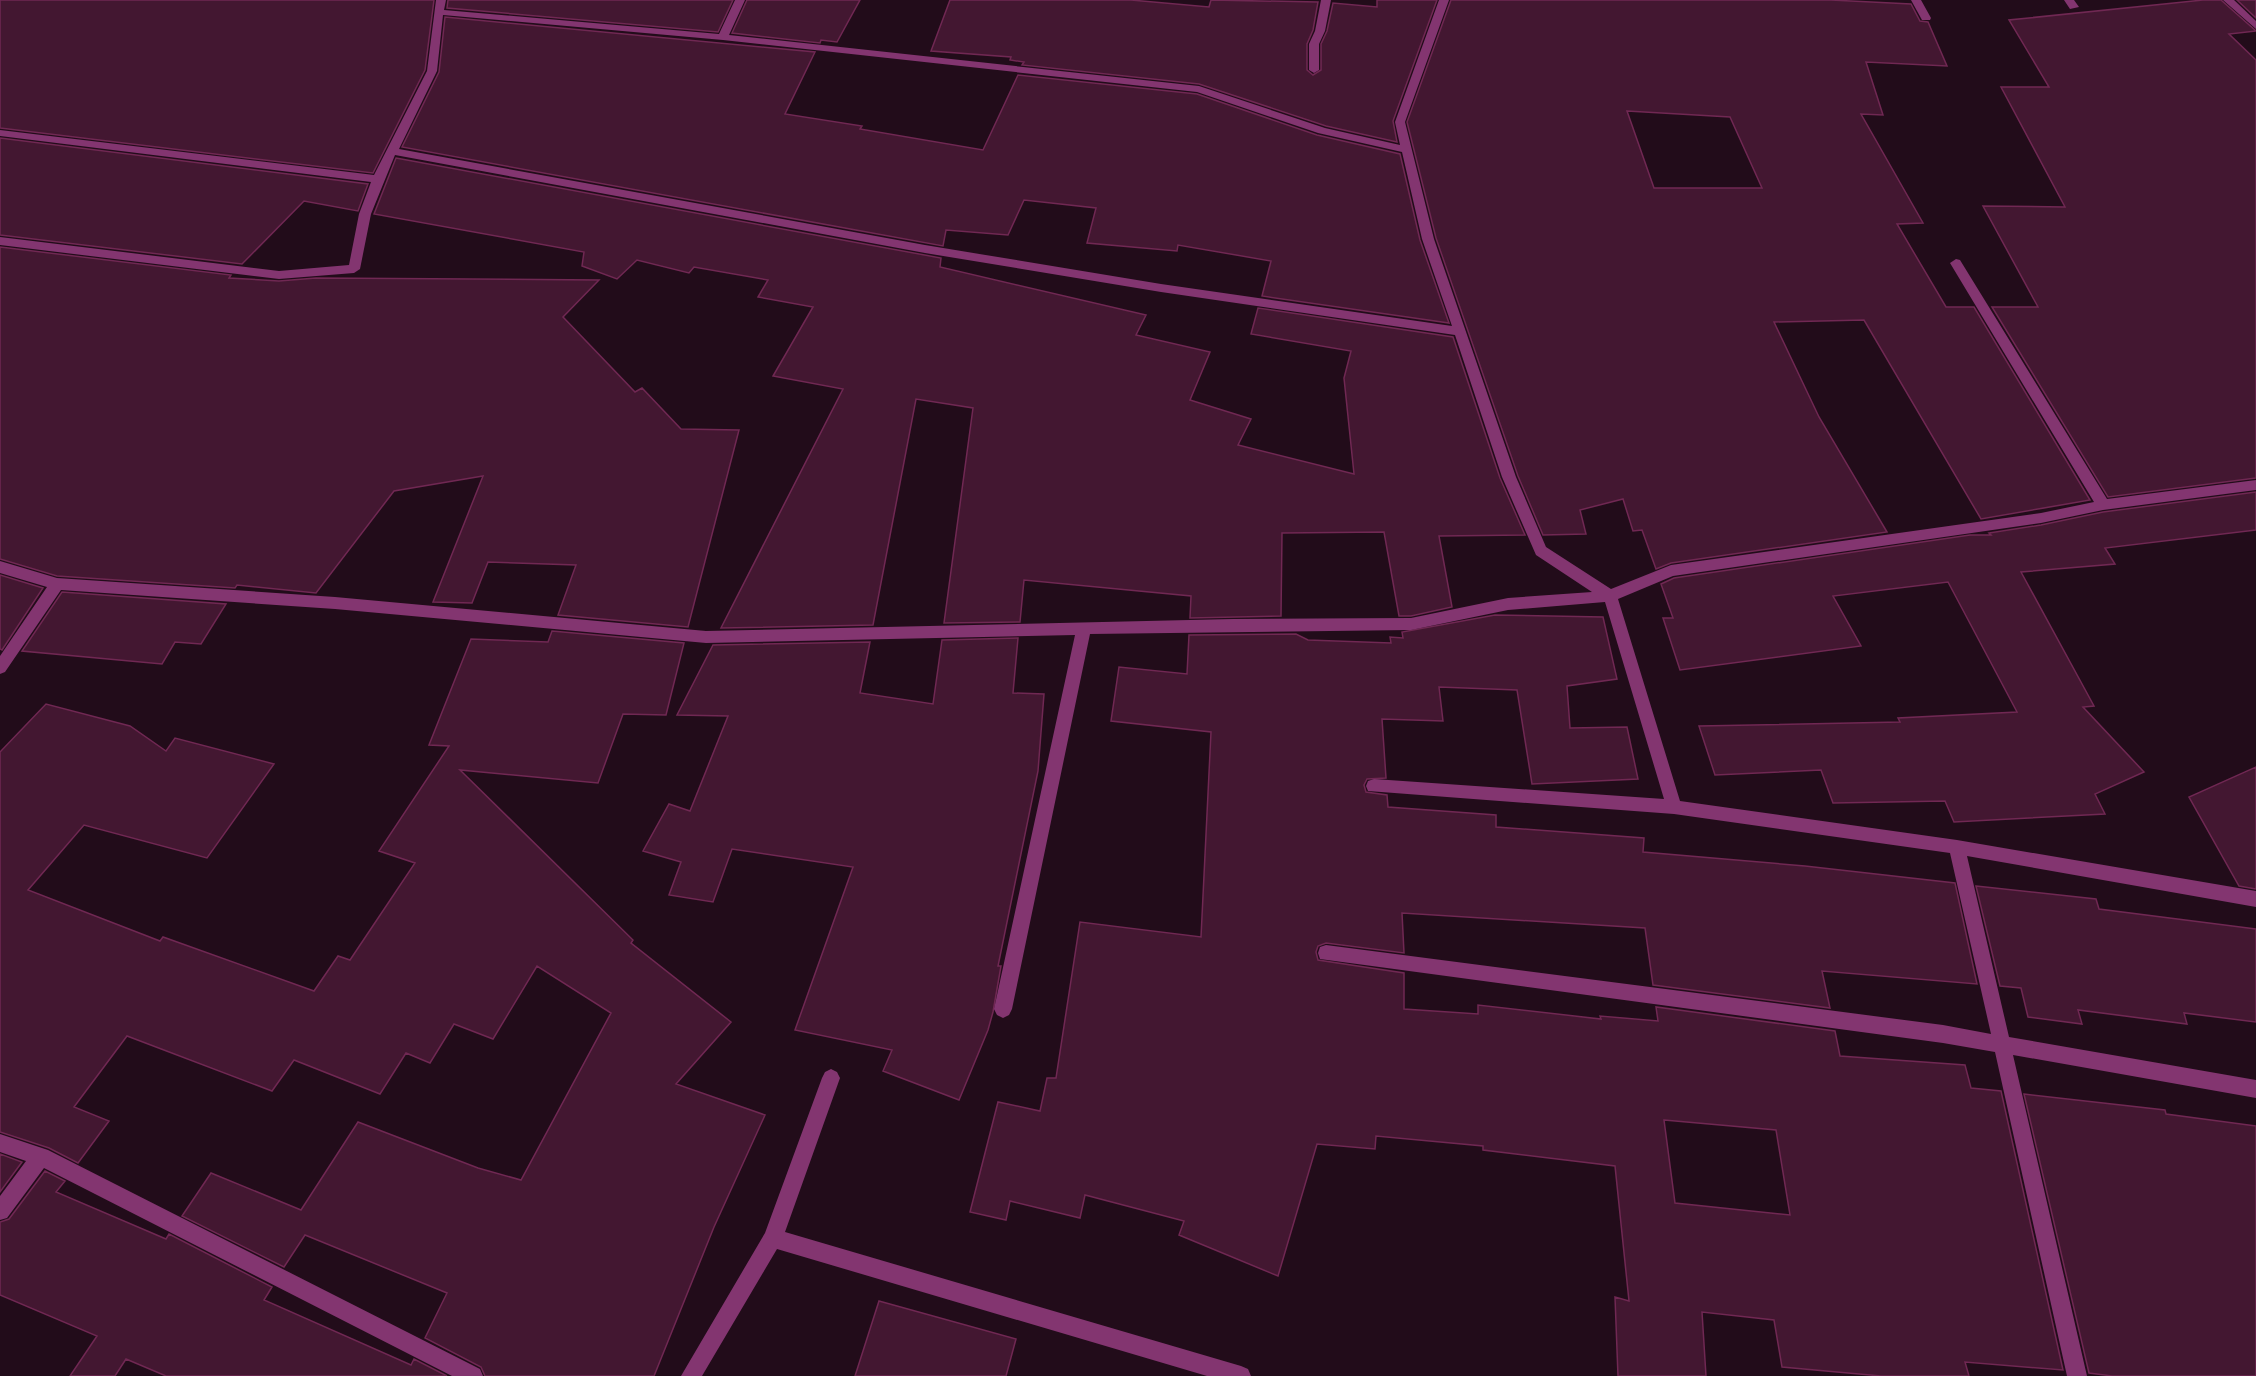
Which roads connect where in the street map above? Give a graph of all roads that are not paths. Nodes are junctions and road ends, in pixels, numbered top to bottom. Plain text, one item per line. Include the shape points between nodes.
1 (441, 0) edge
2 (740, 0) edge
3 (1326, 0) edge
4 (1444, 0) edge
5 (1916, 0) edge
6 (2228, 0) edge
7 (438, 12) junction
8 (1926, 18) dead end
9 (2256, 26) edge
10 (723, 37) junction
11 (1314, 70) dead end
12 (0, 134) edge
13 (1408, 150) junction
14 (392, 151) junction
15 (378, 179) junction
16 (0, 241) edge
17 (1956, 263) dead end
18 (1461, 332) junction
19 (2256, 485) edge
20 (2103, 505) junction
21 (0, 567) edge
22 (57, 584) junction
23 (1610, 596) junction
24 (1084, 628) junction
25 (0, 668) edge
26 (1374, 786) dead end
27 (1674, 807) junction
28 (1957, 847) junction
29 (2256, 899) edge
30 (1326, 953) dead end
31 (1003, 1009) dead end
32 (2002, 1044) junction
33 (831, 1078) dead end
34 (2256, 1089) edge
35 (0, 1143) edge
36 (41, 1157) junction
37 (0, 1212) edge
38 (773, 1238) junction
39 (473, 1376) edge
40 (692, 1376) edge
41 (1241, 1376) edge
42 (2078, 1376) edge

1 - 7 street
2 - 10 street
3 - 11 street via 1314,44
4 - 13 street via 1400,122
5 - 8 street
6 - 9 street
7 - 10 street
7 - 14 street via 432,71
10 - 13 street via 1199,89 1323,131
12 - 15 street
13 - 18 street via 1428,239
14 - 15 street
14 - 18 street via 925,249
15 - 16 street via 365,214 354,269 279,275
17 - 20 street
18 - 23 street via 1509,477 1541,550
19 - 20 street
20 - 23 street via 2041,518 1671,571
21 - 22 street
22 - 24 street via 335,603 706,637
22 - 25 street
23 - 24 street via 1508,604 1411,624
23 - 27 street
24 - 31 street
26 - 27 street
27 - 28 street
28 - 29 street
28 - 32 street
30 - 32 street
32 - 34 street
32 - 42 street
33 - 38 street
35 - 36 street
36 - 37 street
36 - 39 street
38 - 40 street
38 - 41 street

